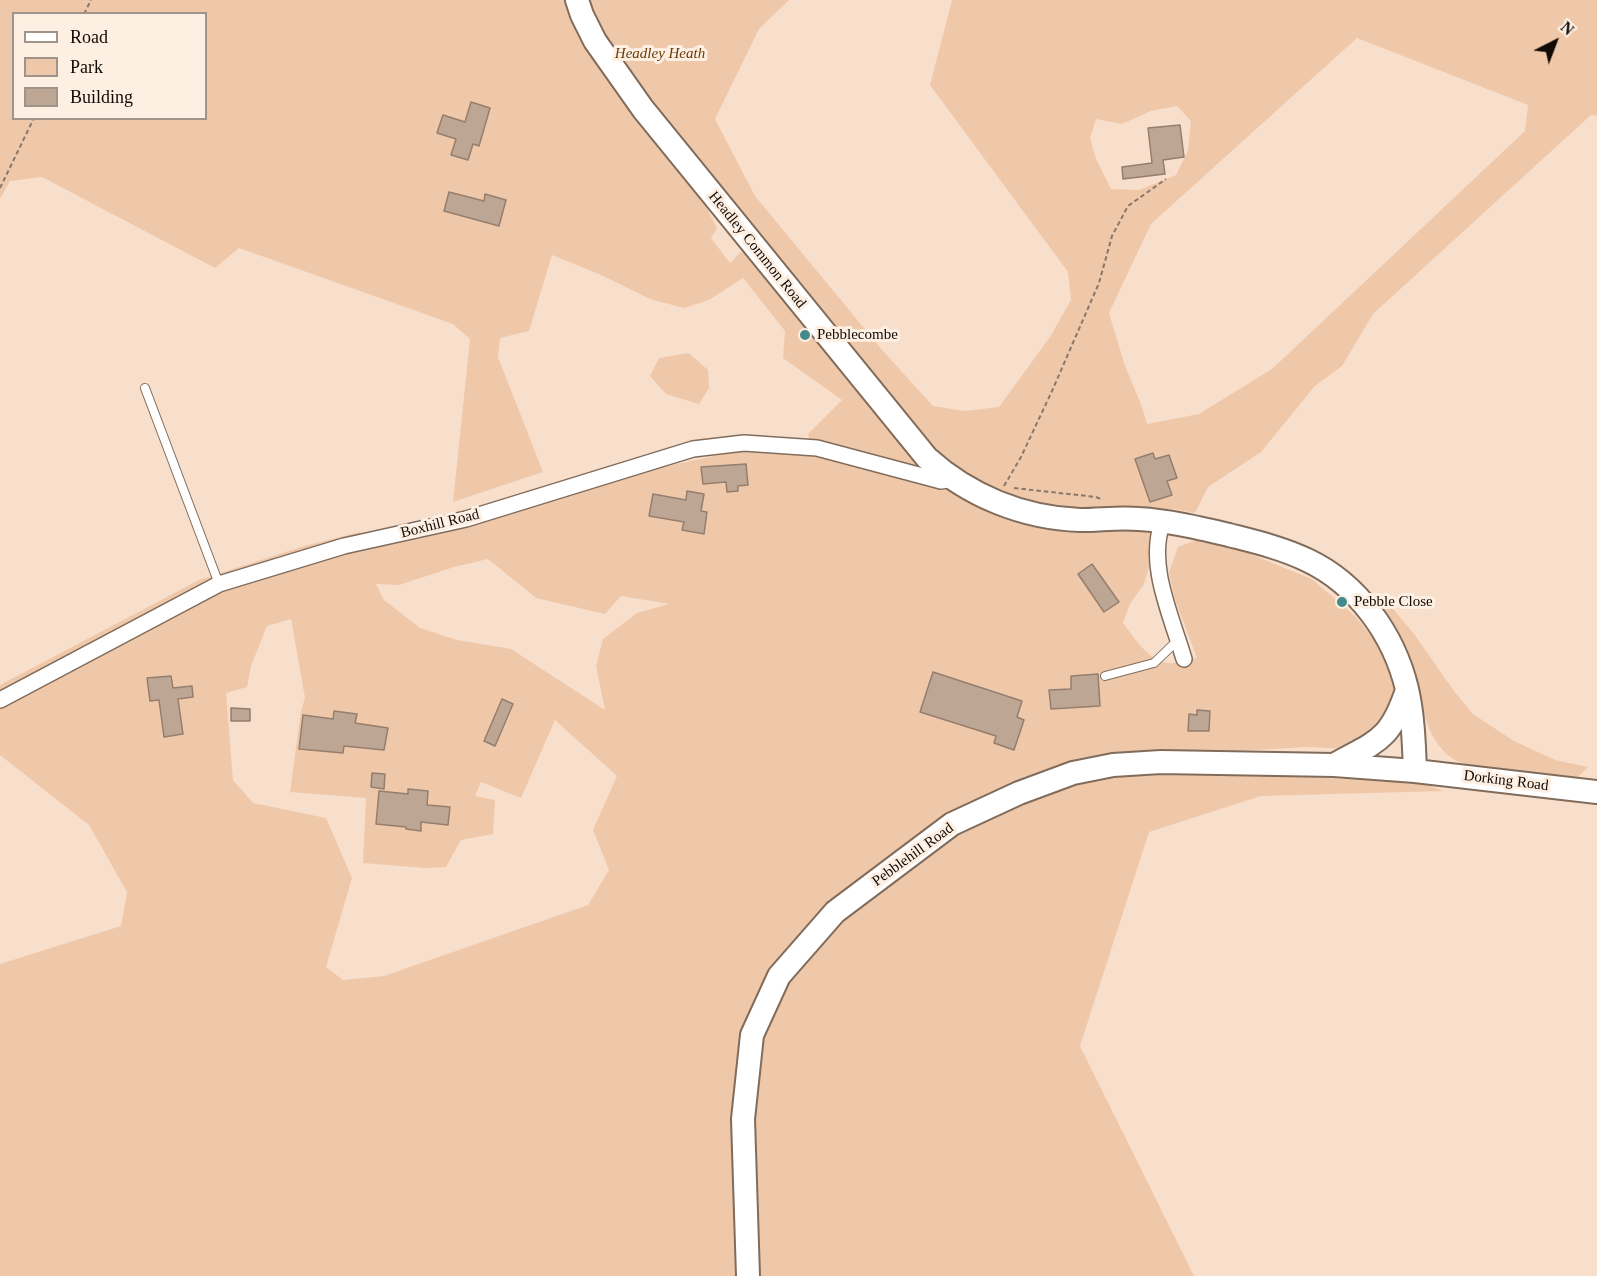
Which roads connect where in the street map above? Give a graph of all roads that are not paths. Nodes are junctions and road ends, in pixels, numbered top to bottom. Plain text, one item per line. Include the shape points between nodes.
1 (577, 0) edge
2 (145, 388) dead end
3 (914, 443) junction
4 (903, 471) junction
5 (952, 479) junction
6 (1164, 521) junction
7 (219, 584) junction
8 (1178, 640) junction
9 (1184, 659) dead end
10 (1105, 676) dead end
11 (1407, 689) junction
12 (0, 700) edge
13 (1334, 765) junction
14 (1415, 771) junction
15 (1597, 792) edge
16 (748, 1276) edge

1 - 3 main road, Headley Common Road via 595,41 644,109
2 - 7 lane
3 - 4 street
3 - 5 main road, Headley Common Road
4 - 5 street, Boxhill Road
4 - 7 street, Boxhill Road via 817,448 744,443 693,449 466,519 333,549
5 - 6 main road, Headley Common Road via 1000,493 1023,511 1054,518
6 - 8 street via 1156,549 1161,584
6 - 11 main road, Headley Common Road via 1282,549 1335,578 1379,624
7 - 12 street, Boxhill Road
8 - 9 street
8 - 10 lane via 1154,663
11 - 13 main road via 1398,714 1384,735
11 - 14 main road, Headley Common Road
13 - 14 main road, Pebblehill Road
13 - 16 main road, Pebblehill Road via 1161,762 1073,773 952,824 835,912 779,976 752,1035 743,1119
14 - 15 main road, Dorking Road

